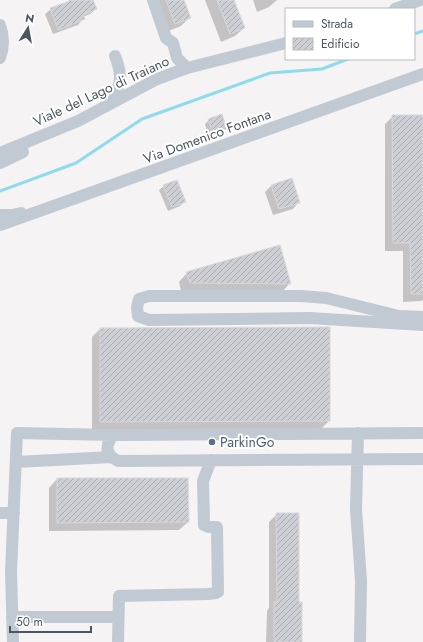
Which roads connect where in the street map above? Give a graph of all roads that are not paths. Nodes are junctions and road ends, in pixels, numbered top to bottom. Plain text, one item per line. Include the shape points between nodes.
1 (153, 0) edge
2 (420, 0) edge
3 (398, 8) edge
4 (0, 25) edge
5 (285, 43) edge
6 (115, 56) dead end
7 (0, 58) edge
8 (186, 68) junction
9 (423, 74) edge
10 (112, 103) junction
11 (78, 121) junction
12 (0, 153) edge
13 (0, 163) edge
14 (64, 202) junction
15 (0, 215) edge
16 (0, 226) edge
17 (423, 317) edge
18 (423, 325) edge
19 (358, 433) junction
20 (423, 433) edge
21 (113, 436) junction
22 (112, 457) junction
23 (357, 459) junction
24 (423, 459) edge
25 (211, 460) junction
26 (16, 462) junction
27 (0, 513) edge
28 (14, 513) junction
29 (6, 571) edge
30 (12, 617) junction
31 (118, 617) junction
32 (12, 642) edge
33 (118, 642) edge
34 (360, 642) edge

1 - 8 street via 166,38 173,43 177,58
2 - 3 street
4 - 7 street via 3,40
5 - 8 street, Viale del Lago di Traiano
6 - 10 street via 120,68 120,85
8 - 10 street, Viale del Lago di Traiano via 157,79
9 - 14 street, Via Domenico Fontana
10 - 11 street, Viale del Lago di Traiano
11 - 12 street, Viale del Lago di Traiano
11 - 13 street
14 - 15 street via 12,215
14 - 16 street, Via Domenico Fontana
17 - 18 street via 399,316 326,298 302,296 149,296 139,299 137,307 138,316 148,320 309,318
19 - 20 street
19 - 21 street
19 - 23 street
21 - 22 street via 108,442 107,450
21 - 26 street via 17,433
22 - 25 street via 118,461
22 - 26 street
23 - 24 street
23 - 25 street
23 - 34 street
25 - 31 street via 203,481 204,525 217,527 218,592 119,596
26 - 28 street
27 - 28 street
28 - 29 street
29 - 30 street
30 - 31 street
30 - 32 street
31 - 33 street

